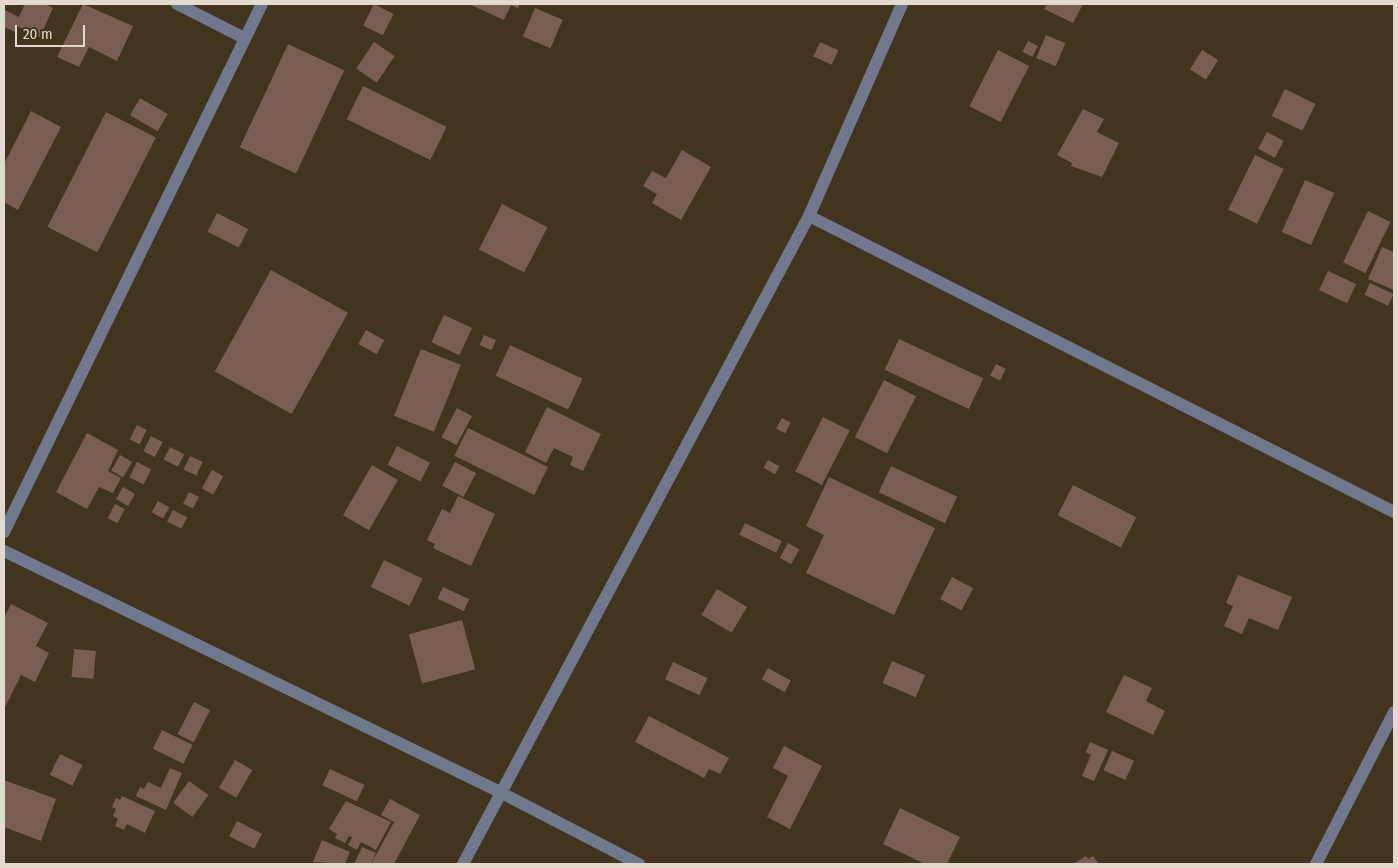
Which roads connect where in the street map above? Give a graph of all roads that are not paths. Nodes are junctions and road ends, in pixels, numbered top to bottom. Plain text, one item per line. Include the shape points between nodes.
1 (177, 4) edge
2 (262, 4) edge
3 (902, 4) edge
4 (244, 38) junction
5 (809, 216) junction
6 (1394, 512) edge
7 (4, 532) edge
8 (4, 551) edge
9 (1394, 712) edge
10 (500, 792) junction
11 (463, 864) edge
12 (639, 864) edge
13 (1316, 864) edge

1 - 4 street
2 - 4 street
3 - 5 street
4 - 7 street
5 - 6 street
5 - 10 street
8 - 10 street
9 - 13 street
10 - 11 street
10 - 12 street

